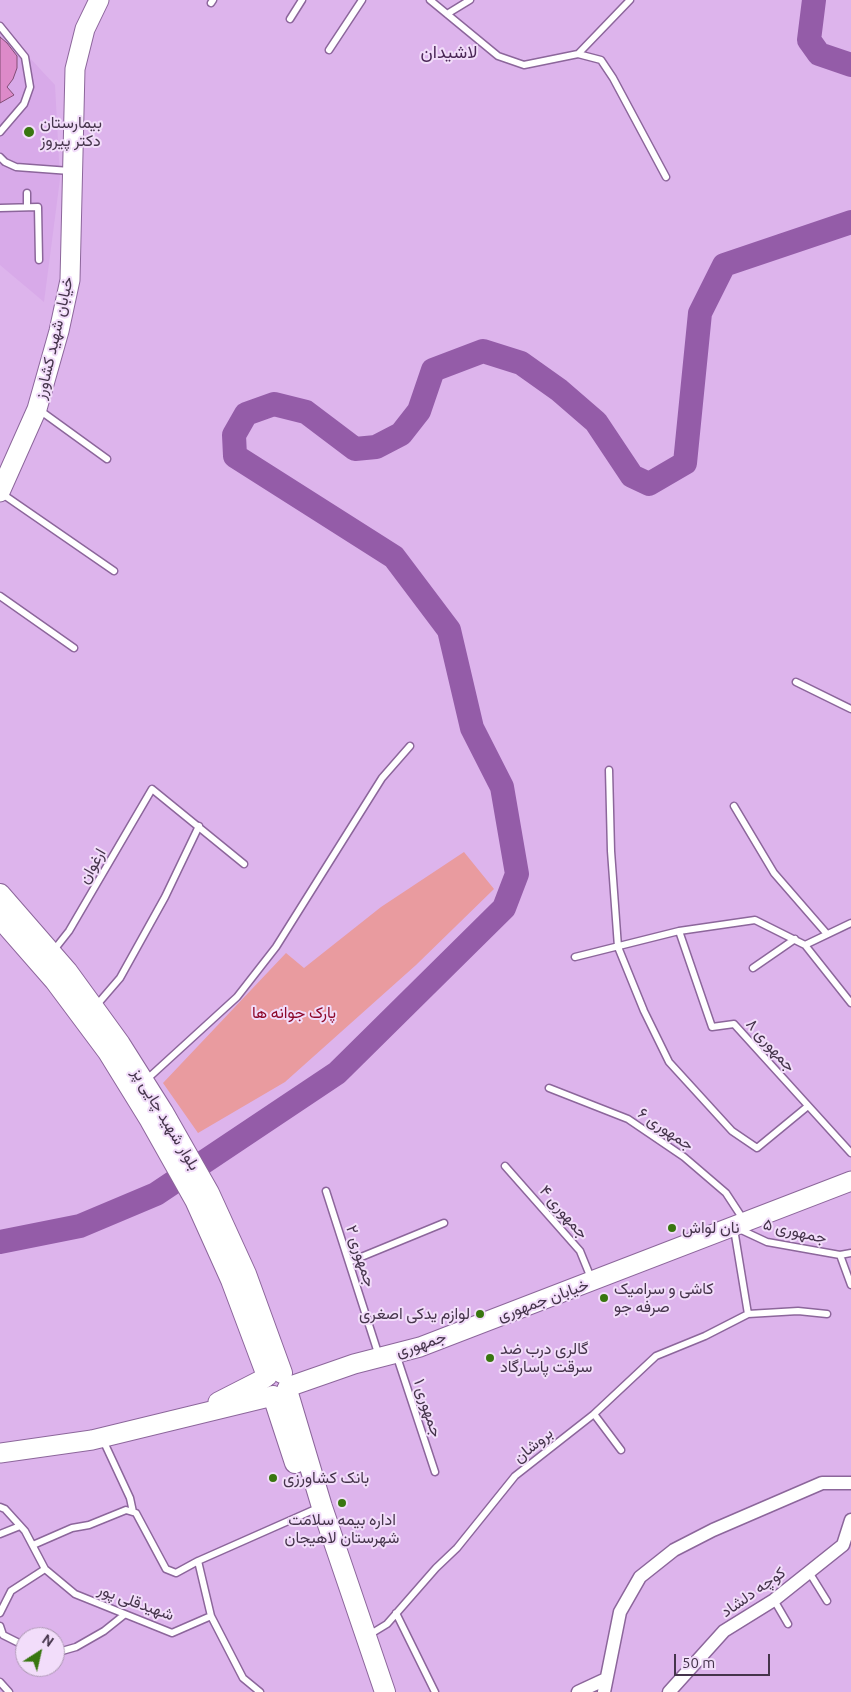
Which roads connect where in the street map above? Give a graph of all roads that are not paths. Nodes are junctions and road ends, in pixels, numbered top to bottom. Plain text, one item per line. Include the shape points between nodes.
1 (99, 0) edge
2 (302, 0) edge
3 (362, 0) edge
4 (430, 0) edge
5 (470, 0) edge
6 (630, 0) edge
7 (447, 14) junction
8 (290, 19) dead end
9 (0, 26) edge
10 (329, 50) dead end
11 (578, 54) junction
12 (0, 132) edge
13 (0, 157) edge
14 (73, 172) junction
15 (666, 177) dead end
16 (27, 193) dead end
17 (27, 207) junction
18 (0, 208) edge
19 (39, 260) dead end
20 (37, 409) junction
21 (107, 459) dead end
22 (0, 492) edge
23 (114, 571) dead end
24 (0, 596) edge
25 (74, 648) dead end
26 (796, 682) dead end
27 (851, 709) edge
28 (410, 746) dead end
29 (609, 770) dead end
30 (734, 806) dead end
31 (198, 826) junction
32 (244, 864) dead end
33 (0, 894) edge
34 (0, 918) edge
35 (851, 923) edge
36 (679, 932) junction
37 (827, 934) junction
38 (795, 939) junction
39 (805, 945) junction
40 (618, 947) junction
41 (52, 953) junction
42 (575, 958) dead end
43 (753, 968) dead end
44 (851, 1002) edge
45 (94, 1008) junction
46 (144, 1082) junction
47 (549, 1088) dead end
48 (808, 1106) junction
49 (172, 1143) junction
50 (851, 1153) edge
51 (505, 1166) dead end
52 (851, 1180) edge
53 (326, 1191) dead end
54 (444, 1223) dead end
55 (740, 1225) junction
56 (851, 1253) edge
57 (840, 1255) junction
58 (349, 1262) junction
59 (593, 1282) junction
60 (851, 1285) edge
61 (748, 1314) junction
62 (827, 1314) dead end
63 (487, 1321) joint
64 (388, 1355) junction
65 (278, 1382) junction
66 (594, 1414) junction
67 (102, 1438) junction
68 (621, 1450) dead end
69 (0, 1453) edge
70 (435, 1472) dead end
71 (851, 1483) edge
72 (0, 1507) edge
73 (316, 1509) junction
74 (133, 1512) junction
75 (851, 1520) edge
76 (20, 1526) junction
77 (0, 1534) edge
78 (33, 1545) junction
79 (198, 1561) junction
80 (45, 1569) junction
81 (809, 1572) junction
82 (774, 1600) junction
83 (827, 1601) dead end
84 (0, 1613) edge
85 (396, 1614) junction
86 (124, 1615) junction
87 (211, 1616) junction
88 (788, 1624) dead end
89 (1, 1629) edge
90 (360, 1639) junction
91 (15, 1641) edge
92 (65, 1650) edge
93 (0, 1682) edge
94 (605, 1686) edge
95 (9, 1692) edge
96 (260, 1692) edge
97 (371, 1692) edge
98 (385, 1692) edge
99 (435, 1692) edge
100 (578, 1692) edge
101 (669, 1692) edge

1 - 14 main road, خیابان شهید کشاورز via 85,29 75,69
2 - 8 lane
3 - 10 lane
4 - 7 lane
5 - 7 lane
6 - 11 lane
7 - 11 lane via 498,56 524,65
9 - 12 lane via 25,57 30,87 24,104
11 - 15 lane via 601,60
13 - 14 lane via 16,167
14 - 20 main road, خیابان شهید کشاورز via 70,280
16 - 17 lane
17 - 18 lane
17 - 19 lane via 38,207
20 - 21 lane
20 - 22 main road, خیابان شهید کشاورز
22 - 23 lane
24 - 25 lane
26 - 27 lane
28 - 46 lane via 382,778 276,947 237,997
29 - 40 lane
30 - 37 lane via 774,873
31 - 32 lane
31 - 41 lane, ارغوان via 152,789 69,931
31 - 45 lane via 165,897 120,978
33 - 41 main road, بلوار شهید چایی پز
34 - 49 main road, بلوار شهید چایی پز via 55,981
35 - 37 lane
36 - 38 lane via 756,920
36 - 40 lane
36 - 48 lane, جمهوری ۸ via 712,1027 734,1024
37 - 39 lane
38 - 39 lane
38 - 43 lane
39 - 44 lane
40 - 42 lane
40 - 48 lane via 669,1062 732,1130 757,1148
41 - 45 main road, بلوار شهید چایی پز
45 - 46 main road, بلوار شهید چایی پز
46 - 49 main road, بلوار شهید چایی پز
47 - 55 lane, جمهوری ۶ via 628,1119 684,1157 726,1193
48 - 50 lane, جمهوری ۸
49 - 65 main road, بلوار شهید چایی پز via 202,1197 232,1280
51 - 59 lane, جمهوری ۴ via 580,1251
52 - 55 main road, خیابان جمهوری
53 - 58 lane, جمهوری ۲
54 - 58 lane
55 - 57 lane, جمهوری ۵ via 767,1242
55 - 59 main road, خیابان جمهوری
55 - 61 lane
56 - 57 lane, جمهوری ۵
57 - 60 lane
58 - 64 lane, جمهوری ۲
59 - 63 main road, خیابان جمهوری
61 - 62 lane via 798,1311
61 - 66 lane, بروشان via 656,1356
63 - 64 main road, جمهوری
64 - 65 main road, جمهوری
64 - 70 lane, جمهوری ۱
65 - 67 main road, جمهوری via 190,1416
65 - 73 main road, بلوار شهید چایی پز
66 - 68 lane
66 - 85 lane, بروشان via 515,1476 457,1548
67 - 69 main road, جمهوری
67 - 74 lane via 130,1498
71 - 94 street via 822,1482 713,1530 674,1550 640,1577 620,1612
72 - 76 lane, شهیدقلی پور
73 - 79 lane
73 - 90 main road, بلوار شهید چایی پز
74 - 78 lane via 126,1510
74 - 79 lane via 166,1569 176,1573
75 - 81 street, کوچه دلشاد via 843,1545
76 - 77 lane
76 - 78 lane, شهیدقلی پور
78 - 80 lane, شهیدقلی پور
79 - 87 lane
80 - 84 lane via 11,1591
80 - 86 lane, شهیدقلی پور via 75,1594
81 - 82 street, کوچه دلشاد
81 - 83 lane
82 - 88 lane
82 - 101 street, کوچه دلشاد via 724,1631
85 - 90 lane, بروشان via 387,1624
85 - 99 lane
86 - 87 lane, شهیدقلی پور via 172,1633
86 - 92 lane via 104,1631
87 - 96 lane via 243,1678
89 - 91 lane via 3,1635
90 - 97 main road
90 - 98 main road
93 - 95 lane
94 - 100 street

